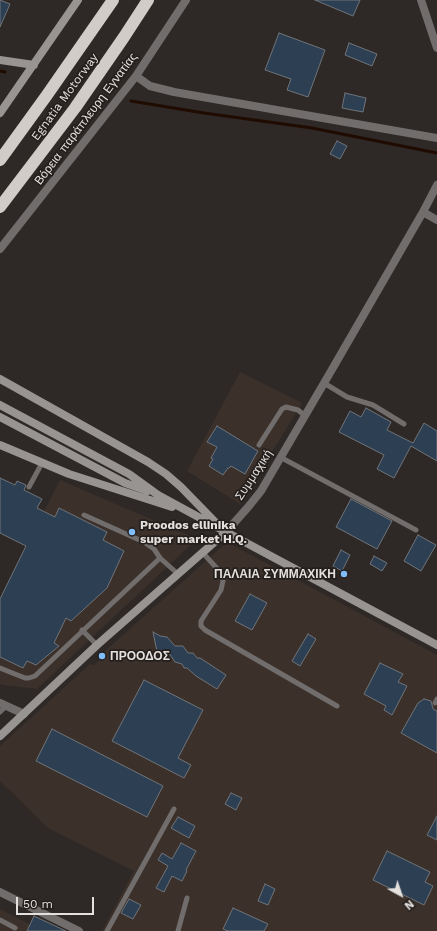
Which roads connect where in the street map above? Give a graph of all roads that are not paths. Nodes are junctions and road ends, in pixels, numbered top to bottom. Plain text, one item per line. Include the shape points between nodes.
1 (78, 0) edge
2 (113, 0) edge
3 (148, 0) edge
4 (186, 0) edge
5 (421, 0) edge
6 (437, 48) edge
7 (0, 60) edge
8 (34, 65) junction
9 (136, 76) junction
10 (0, 113) edge
11 (437, 138) edge
12 (0, 160) edge
13 (437, 185) edge
14 (0, 207) edge
15 (423, 212) junction
16 (437, 220) edge
17 (0, 249) edge
18 (0, 379) edge
19 (324, 383) junction
20 (0, 405) edge
21 (305, 416) junction
22 (0, 417) edge
23 (404, 424) dead end
24 (0, 445) edge
25 (259, 445) dead end
26 (280, 457) junction
27 (42, 463) junction
28 (29, 487) dead end
29 (158, 495) junction
30 (190, 513) junction
31 (84, 514) dead end
32 (416, 530) dead end
33 (226, 532) junction
34 (203, 553) junction
35 (160, 558) junction
36 (178, 574) junction
37 (82, 630) junction
38 (97, 645) junction
39 (437, 645) edge
40 (0, 668) edge
41 (337, 706) dead end
42 (2, 707) edge
43 (24, 714) junction
44 (0, 736) edge
45 (174, 809) dead end
46 (0, 892) edge
47 (187, 898) dead end
48 (0, 920) edge
49 (15, 928) dead end
50 (79, 931) edge
51 (107, 931) edge
52 (178, 931) edge

1 - 8 street
2 - 12 highway, Egnatia Motorway
3 - 14 highway, Egnatia Motorway via 75,108
4 - 9 street, Βόρεια παράπλευρη Εγνατίας
5 - 6 street
7 - 8 street
8 - 10 street
9 - 11 street via 150,86 174,92
9 - 17 street, Βόρεια παράπλευρη Εγνατίας
13 - 15 street, Συμμαχική
15 - 16 street
15 - 19 street, Συμμαχική
18 - 33 street via 166,474
19 - 21 street, Συμμαχική
19 - 23 lane via 347,397 373,405
20 - 29 street via 129,474
21 - 25 lane via 298,410 286,407 282,409
21 - 26 street, Συμμαχική
22 - 29 street via 125,483
24 - 27 street
26 - 32 lane
26 - 33 street, Συμμαχική via 260,491
27 - 28 lane
27 - 30 street
29 - 30 street
30 - 33 street
31 - 35 lane via 144,542
33 - 34 street, Συμμαχική
33 - 39 street
34 - 36 street, Συμμαχική
34 - 41 lane via 222,574 223,581 221,590 201,621 205,630
35 - 36 lane
35 - 37 lane
36 - 38 street, Συμμαχική
37 - 38 lane
37 - 40 lane via 38,673 29,678
38 - 43 street, Συμμαχική
42 - 43 street
43 - 44 street, Συμμαχική
45 - 51 lane
46 - 50 street
47 - 52 lane
48 - 49 lane

